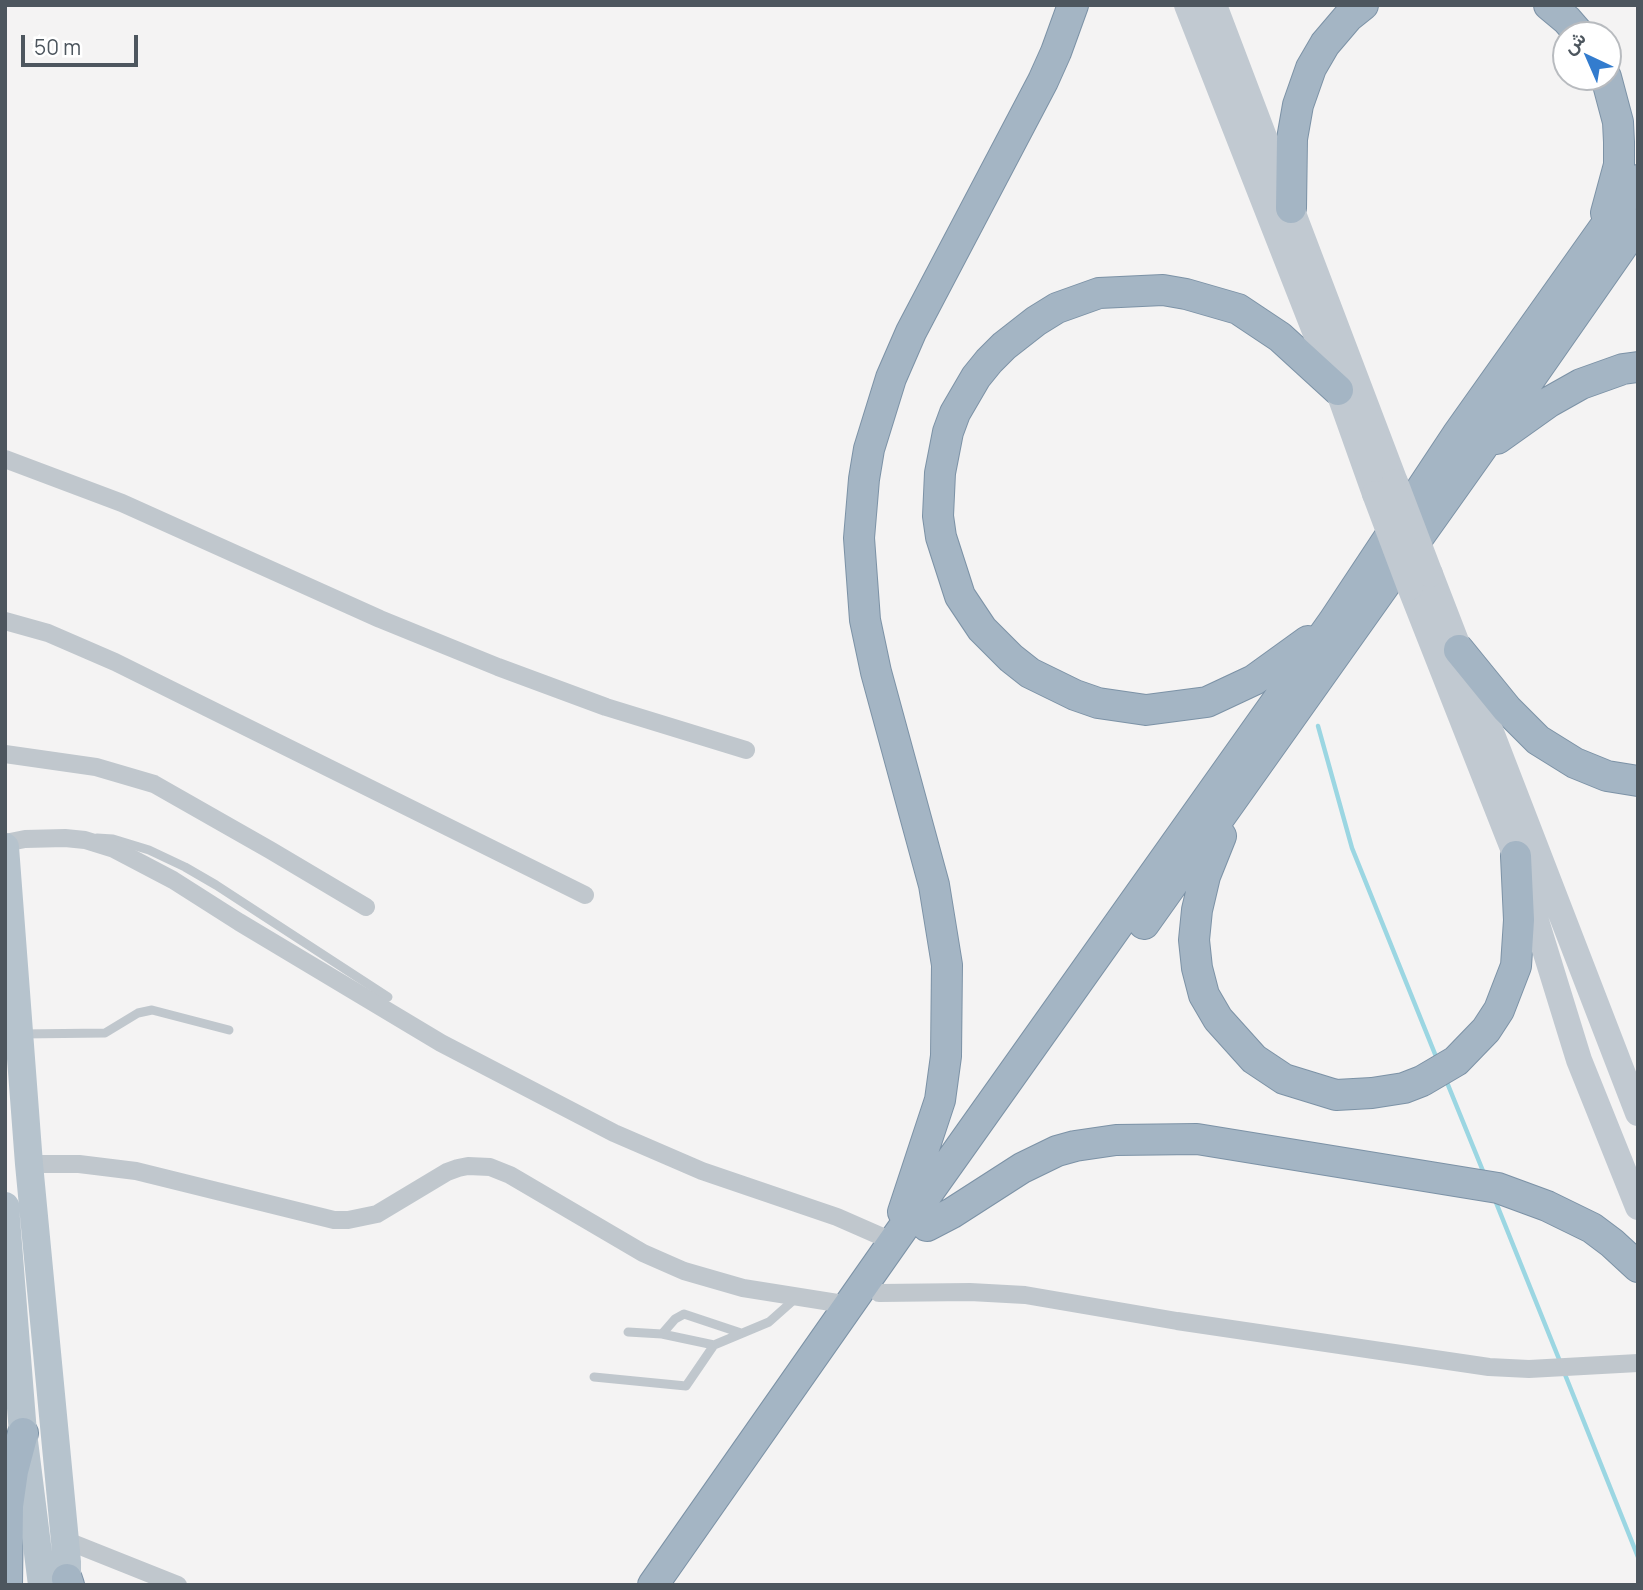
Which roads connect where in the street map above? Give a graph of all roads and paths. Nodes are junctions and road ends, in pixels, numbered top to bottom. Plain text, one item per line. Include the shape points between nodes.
1 (1073, 5) edge
2 (1187, 5) edge
3 (1214, 5) edge
4 (1363, 5) edge
5 (1549, 5) edge
6 (1568, 21) edge
7 (1610, 91) edge
8 (1638, 180) edge
9 (1291, 208) junction
10 (1638, 224) edge
11 (1599, 235) junction
12 (1638, 367) edge
13 (1338, 390) junction
14 (1479, 452) junction
15 (5, 459) edge
16 (1385, 488) junction
17 (1420, 581) junction
18 (5, 621) edge
19 (1333, 622) junction
20 (1459, 650) junction
21 (746, 750) dead end
22 (5, 754) edge
23 (1638, 781) edge
24 (1240, 790) junction
25 (85, 840) junction
26 (5, 845) edge
27 (1516, 856) junction
28 (585, 895) dead end
29 (366, 907) dead end
30 (388, 997) dead end
31 (229, 1030) dead end
32 (20, 1034) junction
33 (1638, 1113) edge
34 (29, 1164) junction
35 (5, 1206) edge
36 (1638, 1207) edge
37 (927, 1226) junction
38 (895, 1240) junction
39 (1638, 1267) edge
40 (879, 1293) junction
41 (797, 1297) junction
42 (850, 1305) junction
43 (628, 1332) dead end
44 (741, 1333) junction
45 (662, 1334) junction
46 (714, 1345) junction
47 (1638, 1363) edge
48 (594, 1377) dead end
49 (23, 1433) junction
50 (8, 1490) edge
51 (6, 1520) edge
52 (65, 1541) junction
53 (61, 1583) edge
54 (7, 1585) edge
55 (178, 1585) edge
56 (667, 1585) edge

1 - 38 highway via 1043,81 891,378 864,479 859,538 865,620 934,885 948,998 940,1100
2 - 13 main road
3 - 9 main road
4 - 9 highway via 1336,30 1311,68 1292,139
5 - 6 highway
7 - 11 highway via 1618,122 1619,165
8 - 11 highway
9 - 16 main road
10 - 14 highway
11 - 19 highway via 1457,435
12 - 14 highway via 1581,384
13 - 16 main road
13 - 19 highway via 1280,337 1238,309 1163,290 1099,293 1036,321 983,369 965,394 948,432 938,493 946,557 970,613 996,644 1030,673 1075,695 1146,710 1207,702 1254,680
14 - 24 highway
15 - 21 street via 121,503 498,667 606,707
16 - 17 main road, bridge
17 - 20 main road
17 - 27 main road
18 - 28 street via 48,633 115,662
19 - 38 highway
20 - 23 highway via 1538,740 1607,776
20 - 33 main road
22 - 29 street via 96,767 153,785
24 - 27 highway via 1205,876 1197,910 1194,940 1204,995 1218,1019 1254,1059 1284,1079 1336,1095 1404,1088 1440,1072 1470,1047 1499,1010 1516,966
24 - 37 highway
25 - 26 street via 45,837
25 - 30 lane via 113,839 185,867
25 - 38 street via 151,867 413,1027 614,1133 702,1171
26 - 32 main road
27 - 36 main road via 1579,1060
31 - 32 lane via 152,1010 105,1033
32 - 34 main road
34 - 41 street via 136,1171 334,1220 377,1214 457,1168 490,1167 663,1262 723,1283
34 - 52 main road
35 - 49 main road
37 - 39 highway via 1039,1158 1075,1146 1116,1140 1197,1139 1498,1188 1571,1217 1612,1243
37 - 40 highway
38 - 42 highway
40 - 47 street via 1025,1294 1489,1367
40 - 56 highway
41 - 42 street
41 - 44 lane via 769,1322
42 - 56 highway
43 - 45 lane
44 - 45 lane via 684,1314
44 - 46 lane
45 - 46 lane
46 - 48 lane via 683,1387
49 - 50 highway
49 - 53 main road
50 - 51 highway
51 - 54 highway
52 - 53 main road
52 - 55 street

